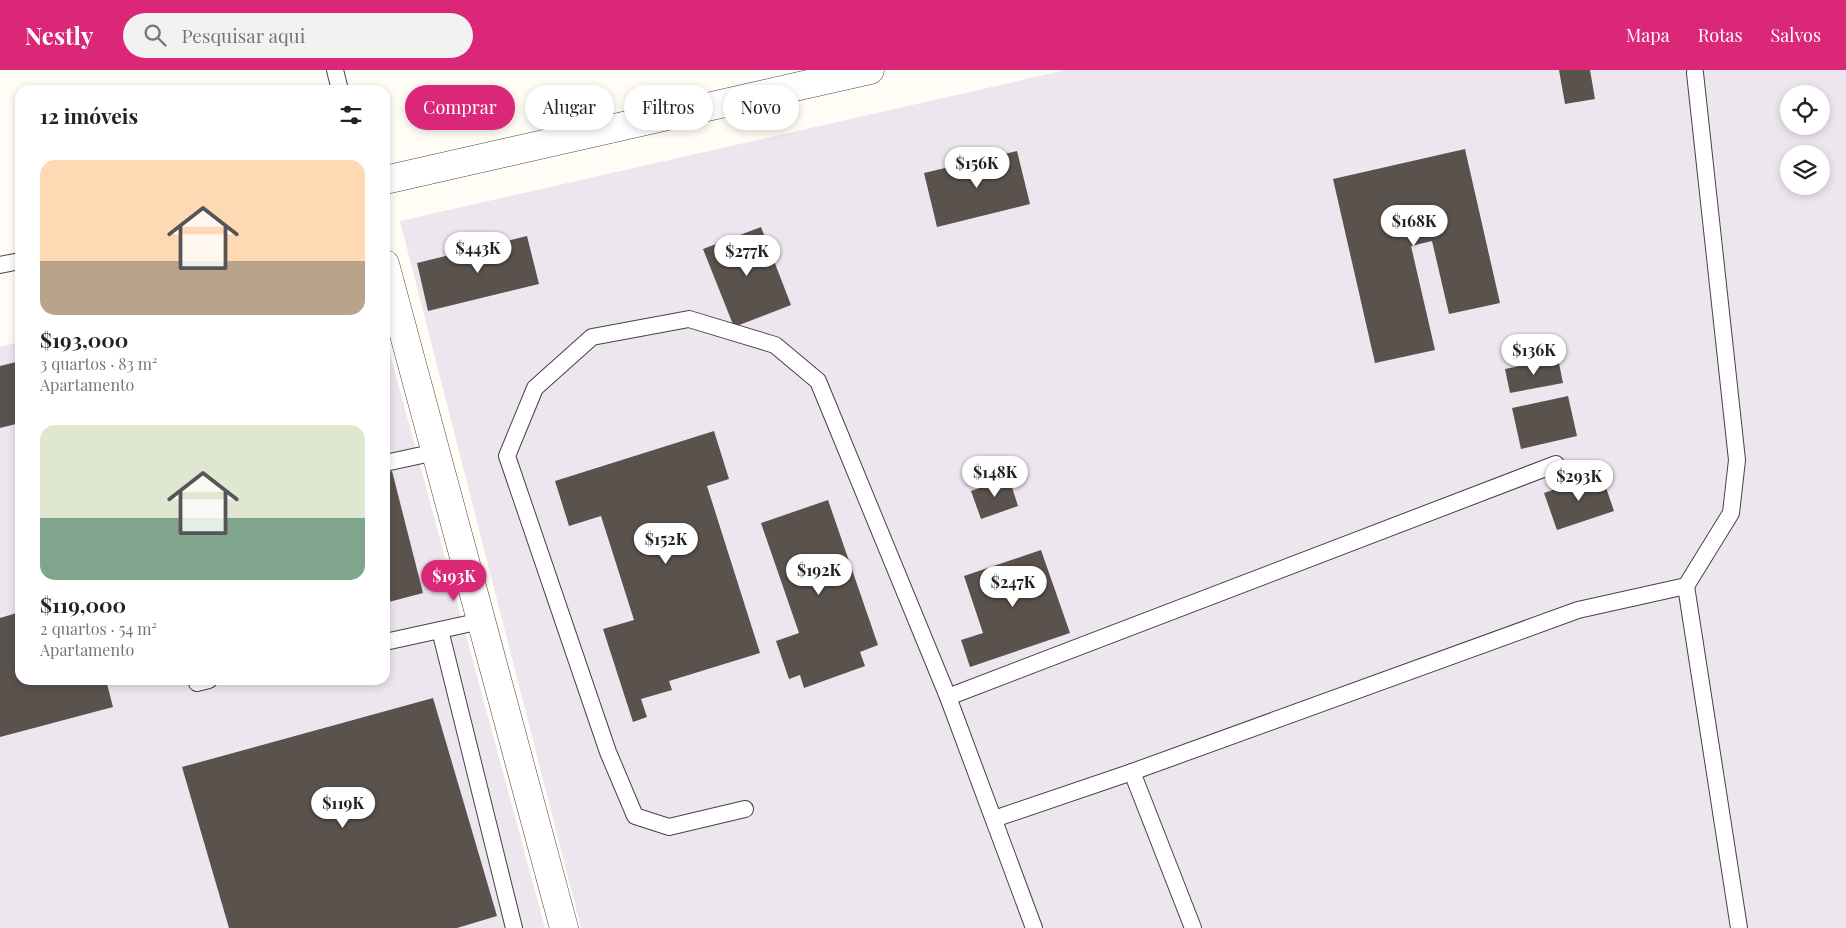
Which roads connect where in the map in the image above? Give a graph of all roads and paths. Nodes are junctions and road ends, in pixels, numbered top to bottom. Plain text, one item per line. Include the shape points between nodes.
1 (335, 70) edge
2 (870, 70) edge
3 (1695, 73) dead end
4 (339, 85) edge
5 (390, 179) edge
6 (15, 262) edge
7 (0, 265) edge
8 (390, 282) edge
9 (436, 452) junction
10 (390, 462) edge
11 (1556, 464) dead end
12 (1686, 586) junction
13 (481, 621) junction
14 (440, 630) junction
15 (390, 641) edge
16 (948, 697) junction
17 (1132, 772) junction
18 (745, 809) dead end
19 (994, 819) junction
20 (514, 928) edge
21 (564, 928) edge
22 (1034, 928) edge
23 (1193, 928) edge
24 (1740, 928) edge

1 - 4 lane
2 - 5 street
3 - 12 lane via 1737,460 1730,513
6 - 7 lane
8 - 9 street
9 - 10 lane
9 - 13 street
11 - 16 lane
12 - 17 lane via 1578,610
12 - 24 lane
13 - 14 lane
13 - 21 street
14 - 15 lane
14 - 20 lane
16 - 18 lane via 818,381 775,345 689,319 592,337 535,388 507,456 608,752 635,816 669,827
16 - 19 lane
17 - 19 lane
17 - 23 lane
19 - 22 lane

